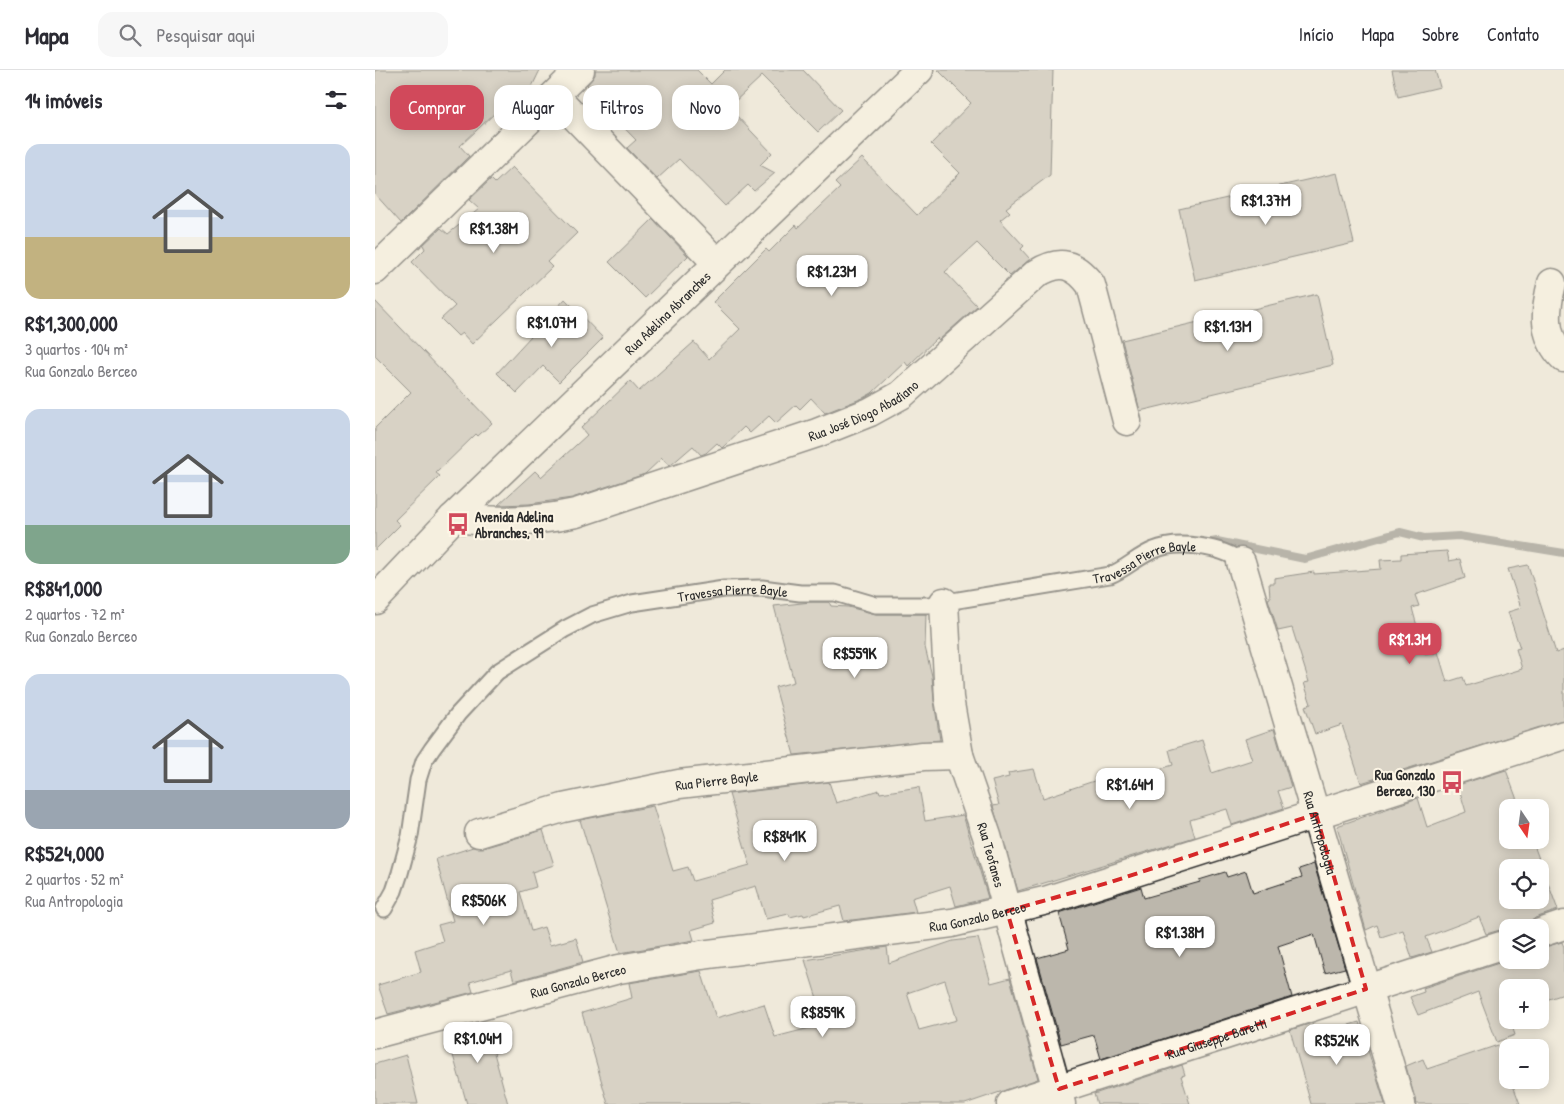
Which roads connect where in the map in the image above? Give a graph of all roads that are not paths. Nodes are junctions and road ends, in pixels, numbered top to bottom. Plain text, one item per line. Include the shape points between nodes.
1 (580, 70) edge
2 (919, 70) edge
3 (566, 85) edge
4 (573, 115) edge
5 (520, 130) edge
6 (717, 263) junction
7 (375, 270) edge
8 (1552, 283) dead end
9 (1564, 358) edge
10 (1127, 422) dead end
11 (453, 518) junction
12 (1241, 562) joint
13 (375, 600) edge
14 (944, 602) junction
15 (1564, 735) edge
16 (959, 755) junction
17 (1316, 814) junction
18 (479, 833) dead end
19 (384, 909) dead end
20 (1007, 911) junction
21 (1564, 925) edge
22 (1549, 930) edge
23 (1499, 947) edge
24 (1366, 989) junction
25 (375, 1034) edge
26 (1060, 1096) edge
27 (1011, 1104) edge
28 (1401, 1104) edge

1 - 3 street
2 - 6 street, Rua Adelina Abranches
4 - 6 street
5 - 7 street
6 - 11 street, Rua Adelina Abranches
8 - 9 street via 1546,320 1550,337
10 - 11 street, Rua José Diogo Abadiano via 1091,285 1081,272 1071,266 1050,265 901,395 870,412 817,433 577,512 545,520 508,522
11 - 13 street, Rua Adelina Abranches
12 - 14 lane, Travessa Pierre Bayle via 1233,554 1204,546 1169,547 1155,549 1122,571 1110,575
12 - 17 street, Rua Antropologia
14 - 16 street, Rua Teofanes via 949,698
14 - 19 lane, Travessa Pierre Bayle via 876,605 835,593 730,588 632,603 592,615 565,629 497,672 458,714 424,761 400,873
15 - 17 street, Rua Gonzalo Berceo
16 - 18 street, Rua Pierre Bayle via 923,756 679,784 563,808
16 - 20 street, Rua Teofanes via 987,836
17 - 20 street, Rua Gonzalo Berceo via 1111,882
17 - 24 street, Rua Antropologia
20 - 25 street, Rua Gonzalo Berceo via 952,923 701,955 619,969
20 - 26 street, Rua Teofanes
21 - 22 street
23 - 24 street, Rua Giuseppe Baretti
24 - 26 street, Rua Giuseppe Baretti
24 - 28 street, Rua Antropologia
26 - 27 street, Rua Giuseppe Baretti

